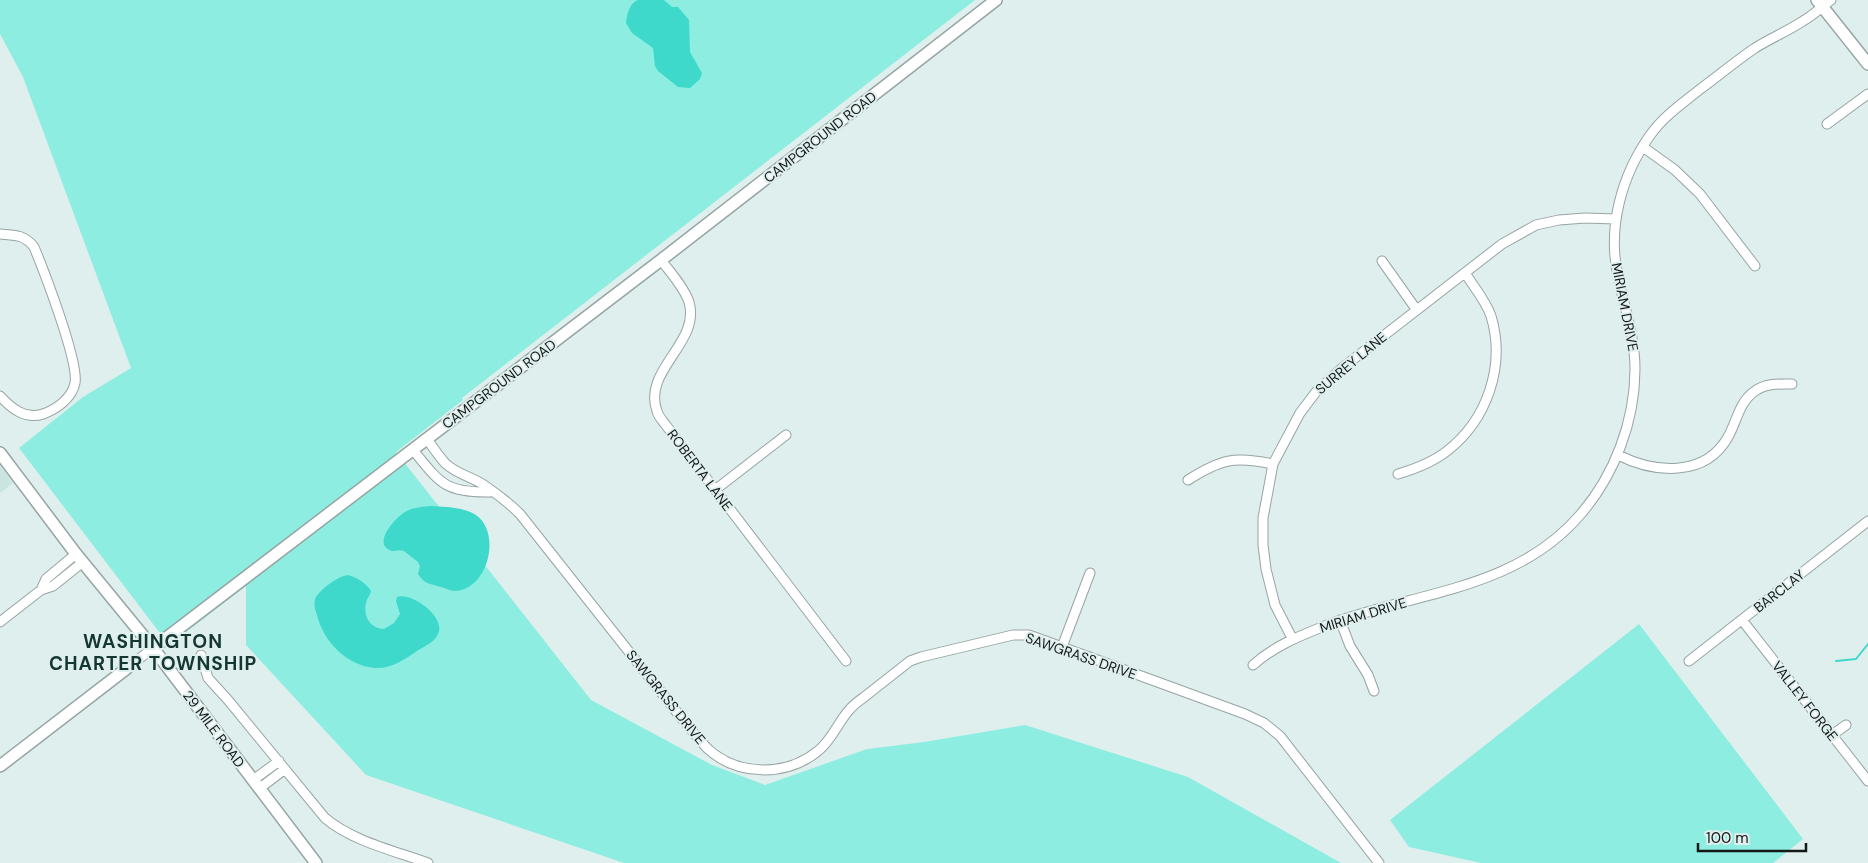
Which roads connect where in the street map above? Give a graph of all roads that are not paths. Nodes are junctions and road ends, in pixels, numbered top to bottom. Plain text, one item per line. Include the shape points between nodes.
1 (996, 0) edge
2 (1823, 2) edge
3 (1868, 64) edge
4 (1868, 94) edge
5 (1828, 124) dead end
6 (1643, 147) junction
7 (1616, 219) junction
8 (0, 234) edge
9 (661, 260) junction
10 (1382, 261) dead end
11 (1755, 266) dead end
12 (1465, 273) junction
13 (1416, 309) junction
14 (1792, 384) dead end
15 (0, 396) edge
16 (786, 435) dead end
17 (427, 439) junction
18 (412, 450) junction
19 (0, 453) edge
20 (1618, 454) junction
21 (1273, 464) junction
22 (460, 473) junction
23 (1398, 474) dead end
24 (1188, 480) dead end
25 (452, 488) junction
26 (715, 490) junction
27 (490, 492) junction
28 (1868, 521) edge
29 (80, 558) junction
30 (1090, 573) dead end
31 (1340, 620) junction
32 (1742, 620) junction
33 (0, 622) edge
34 (1292, 638) junction
35 (1062, 647) junction
36 (153, 648) junction
37 (201, 655) dead end
38 (846, 661) dead end
39 (1689, 661) dead end
40 (1252, 665) dead end
41 (126, 668) joint
42 (1374, 690) dead end
43 (1846, 725) dead end
44 (1832, 735) junction
45 (278, 761) junction
46 (0, 766) edge
47 (285, 769) junction
48 (1868, 781) edge
49 (256, 784) junction
50 (316, 863) edge
51 (428, 863) edge
52 (1379, 863) edge

1 - 9 street, CAMPGROUND ROAD
2 - 3 street
2 - 6 street, MIRIAM DRIVE via 1805,20 1754,49 1680,105 1660,123
4 - 5 street
6 - 7 street, MIRIAM DRIVE via 1629,172
6 - 11 street via 1675,170 1700,194
7 - 12 street, SURREY LANE via 1560,220 1536,226 1502,244
7 - 20 street, MIRIAM DRIVE via 1615,256 1632,334 1635,368 1631,410
8 - 15 street via 19,235 34,247 76,372 75,385 67,399 40,415 22,414 10,408
9 - 17 street, CAMPGROUND ROAD
9 - 26 street, ROBERTA LANE via 688,299 691,317 682,342 657,386 654,399 657,412
10 - 13 street
12 - 13 street, SURREY LANE
12 - 23 street via 1490,315 1495,335 1496,358 1489,395 1475,421 1446,452 1418,468
13 - 21 street, SURREY LANE via 1316,392 1300,413
14 - 20 street via 1768,384 1755,390 1746,400 1728,437 1707,460 1677,468 1656,468 1635,463
16 - 26 street
17 - 18 street, CAMPGROUND ROAD
17 - 22 street, SAWGRASS DRIVE via 445,463
18 - 25 street, SAWGRASS DRIVE via 430,471
18 - 36 street, CAMPGROUND ROAD
19 - 29 street, 29 MILE ROAD
20 - 31 street, MIRIAM DRIVE via 1580,514 1547,546 1512,568 1468,584
21 - 24 street via 1236,459 1209,467
21 - 34 street, SURREY LANE via 1263,518 1263,545 1276,605
22 - 25 street
22 - 27 street, SAWGRASS DRIVE
25 - 27 street, SAWGRASS DRIVE
26 - 38 street, ROBERTA LANE
27 - 35 street, SAWGRASS DRIVE via 506,500 520,514 708,749 738,767 773,770 805,760 823,746 850,709 910,661 1013,635 1029,635
28 - 32 street, BARCLAY
29 - 33 street via 53,586 40,590
29 - 36 street, 29 MILE ROAD
30 - 35 street
31 - 34 street, MIRIAM DRIVE
31 - 42 street
32 - 39 street, BARCLAY
32 - 44 street, VALLEY FORGE
34 - 40 street, MIRIAM DRIVE
35 - 52 street, SAWGRASS DRIVE via 1264,723 1280,736
36 - 41 street, CAMPGROUND ROAD
36 - 49 street, 29 MILE ROAD
37 - 45 street via 208,678
41 - 46 street, CAMPGROUND ROAD
43 - 44 street
44 - 48 street, VALLEY FORGE
45 - 47 street
45 - 49 street
47 - 49 street
47 - 51 street via 336,827
49 - 50 street, 29 MILE ROAD

